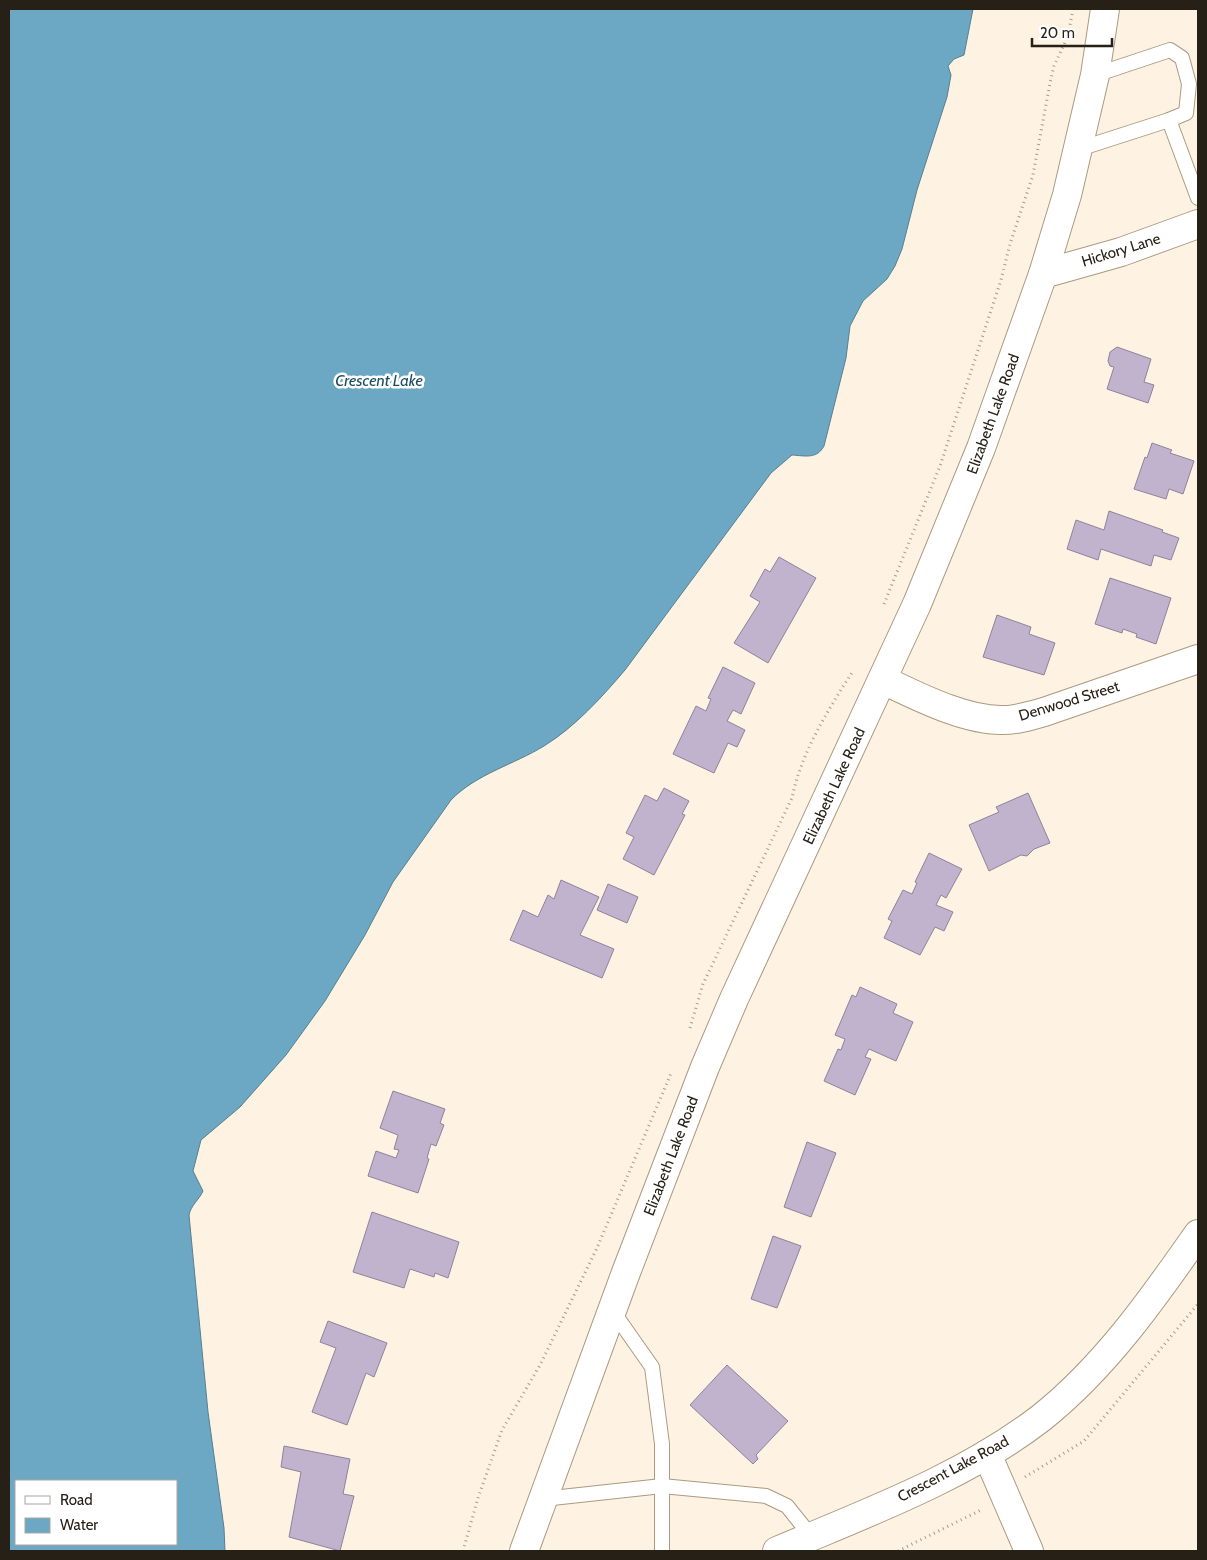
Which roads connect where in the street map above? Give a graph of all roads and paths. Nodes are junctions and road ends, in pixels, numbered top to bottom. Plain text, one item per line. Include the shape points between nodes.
1 (1073, 9) edge
2 (1105, 9) edge
3 (1095, 75) junction
4 (1169, 120) junction
5 (1079, 149) junction
6 (1198, 198) edge
7 (1198, 224) edge
8 (1043, 274) junction
9 (883, 606) dead end
10 (1198, 659) edge
11 (856, 667) dead end
12 (883, 680) junction
13 (688, 1032) dead end
14 (673, 1067) dead end
15 (1198, 1234) edge
16 (1198, 1304) edge
17 (612, 1310) junction
18 (987, 1454) junction
19 (662, 1486) junction
20 (1004, 1494) junction
21 (543, 1499) junction
22 (811, 1536) junction
23 (463, 1551) edge
24 (524, 1551) edge
25 (662, 1551) edge
26 (777, 1551) edge
27 (898, 1551) edge
28 (1028, 1551) edge

1 - 9 path via 1068,36 1054,66 1033,175 1001,280 940,466
2 - 3 street, Elizabeth Lake Road
3 - 4 lane via 1170,50 1182,58 1189,84 1186,113
3 - 5 street, Elizabeth Lake Road
4 - 5 lane
4 - 6 lane
5 - 8 street, Elizabeth Lake Road
7 - 8 street, Hickory Lane via 1121,252
8 - 12 street, Elizabeth Lake Road via 981,448 934,566
10 - 12 street, Denwood Street via 1021,719 1001,720 953,710
11 - 13 path via 835,698 810,747 792,798 703,984
12 - 17 street, Elizabeth Lake Road via 734,998
14 - 23 path via 597,1248 540,1365 502,1430
15 - 18 street, Crescent Lake Road via 1134,1321 1087,1376 1041,1417
16 - 20 path via 1084,1441 1022,1479
17 - 19 lane via 652,1367 662,1444
17 - 21 street, Elizabeth Lake Road
18 - 20 street
18 - 22 street, Crescent Lake Road via 931,1483
19 - 21 lane
19 - 22 lane via 766,1496 787,1506
19 - 25 lane
20 - 27 path via 988,1506
20 - 28 street
21 - 24 street, Elizabeth Lake Road
22 - 26 street, Crescent Lake Road

